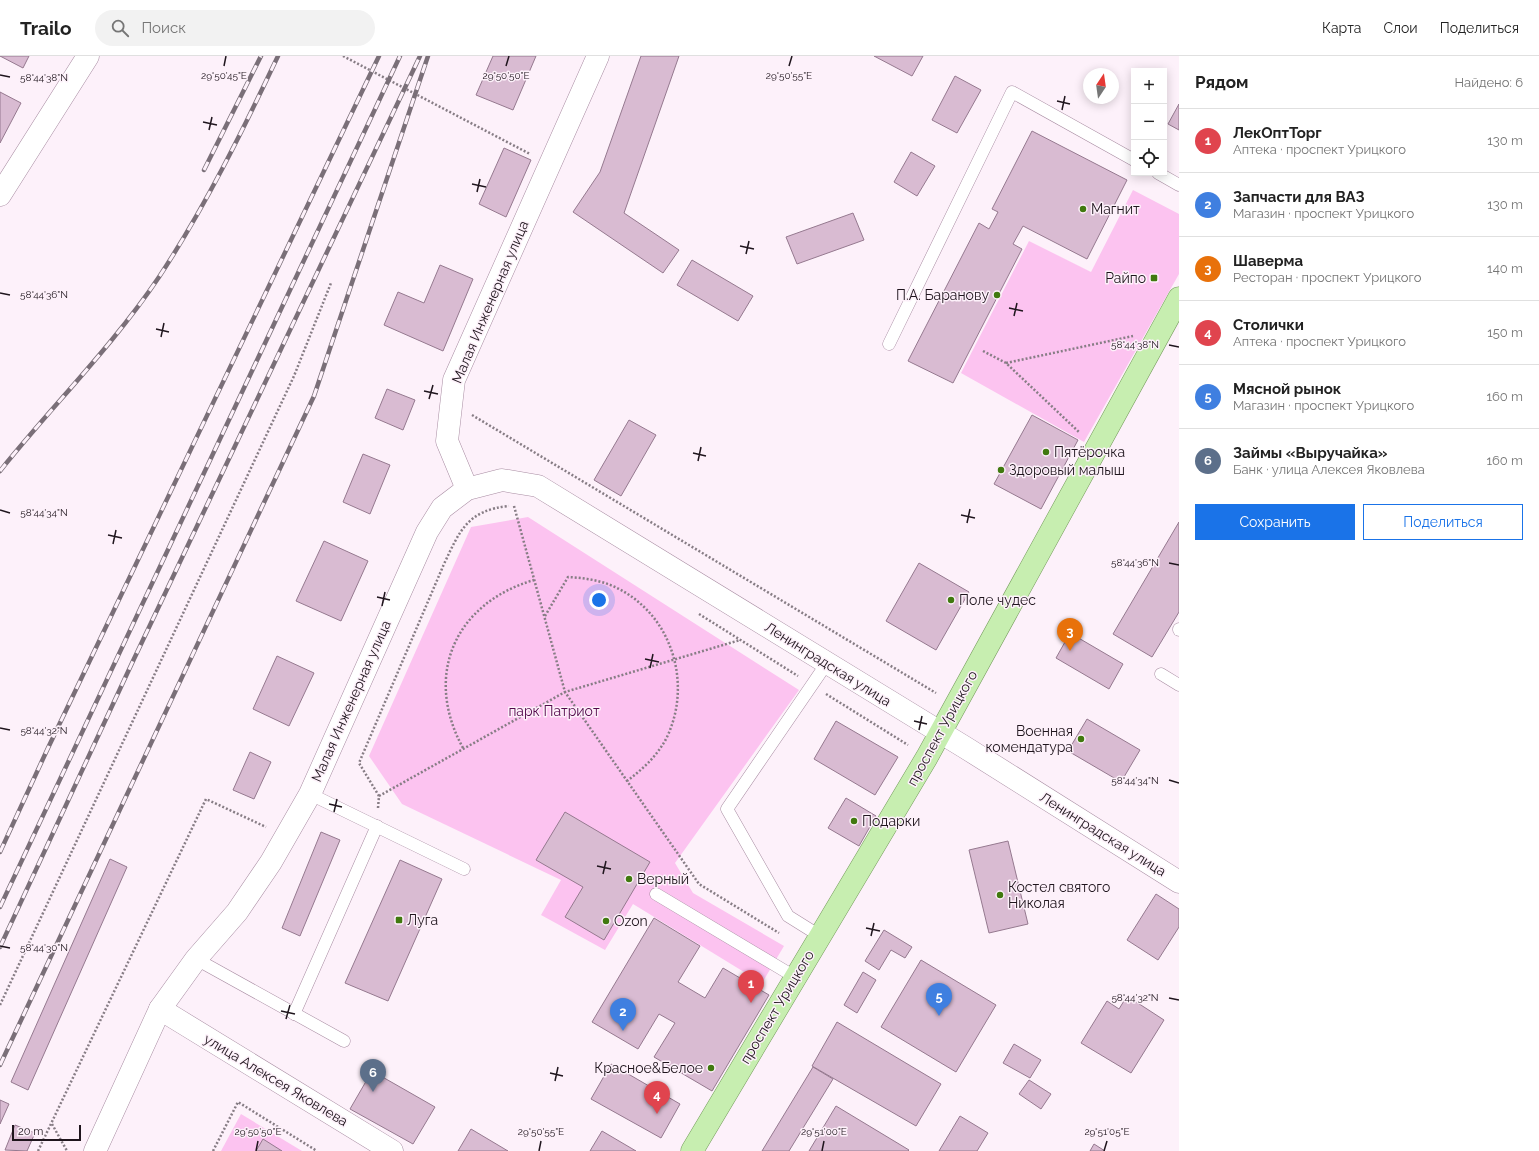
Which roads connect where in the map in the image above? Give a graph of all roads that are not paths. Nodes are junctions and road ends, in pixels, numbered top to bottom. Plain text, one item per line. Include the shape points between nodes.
1 (88, 56) edge
2 (598, 56) edge
3 (1131, 158) edge
4 (1163, 176) edge
5 (1179, 185) edge
6 (0, 195) edge
7 (1179, 298) edge
8 (889, 344) dead end
9 (467, 489) junction
10 (827, 663) junction
11 (1161, 674) dead end
12 (1179, 685) edge
13 (940, 732) junction
14 (310, 794) junction
15 (377, 826) junction
16 (464, 868) dead end
17 (1179, 882) edge
18 (656, 894) dead end
19 (815, 944) junction
20 (196, 959) junction
21 (795, 978) junction
22 (160, 1010) junction
23 (294, 1014) junction
24 (344, 1041) dead end
25 (95, 1151) edge
26 (392, 1151) edge
27 (692, 1151) edge

1 - 6 street
2 - 9 street, Малая Инженерная улица via 454,380 447,441
3 - 8 lane via 1012,92
4 - 5 lane
7 - 13 main road, проспект Урицкого
9 - 10 street, Ленинградская улица via 502,480 538,486
9 - 14 street, Малая Инженерная улица via 442,508 427,532
10 - 13 street, Ленинградская улица
10 - 19 lane via 727,809 788,916
11 - 12 lane
13 - 17 street, Ленинградская улица
13 - 19 main road, проспект Урицкого
14 - 15 lane
14 - 20 street, Малая Инженерная улица via 271,862 237,912
15 - 16 lane
15 - 23 lane
18 - 21 lane
19 - 21 main road, проспект Урицкого
20 - 22 street, Малая Инженерная улица
20 - 23 lane
21 - 27 main road, проспект Урицкого
22 - 25 street, Малая Инженерная улица
22 - 26 street, улица Алексея Яковлева
23 - 24 lane

